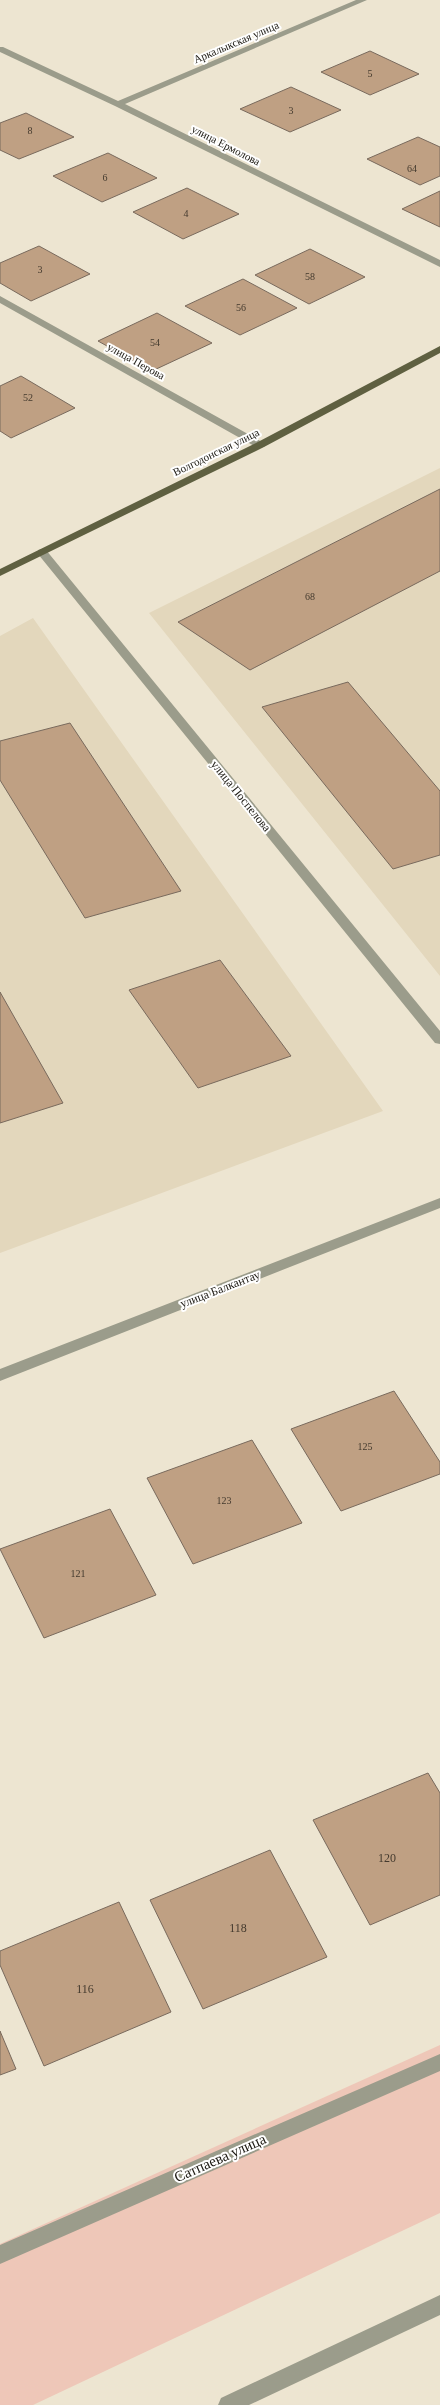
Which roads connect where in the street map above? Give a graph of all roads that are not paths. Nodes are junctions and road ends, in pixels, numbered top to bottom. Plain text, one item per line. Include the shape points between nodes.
1 (363, 0) edge
2 (0, 49) edge
3 (118, 104) junction
4 (440, 264) edge
5 (0, 299) edge
6 (440, 349) edge
7 (260, 445) junction
8 (42, 552) junction
9 (0, 573) edge
10 (440, 1040) edge
11 (440, 1203) edge
12 (0, 1375) edge
13 (440, 2062) edge
14 (0, 2255) edge
15 (440, 2305) edge
16 (228, 2405) edge

1 - 3 street, Аркалыкская улица
2 - 3 street, улица Ермолова
3 - 4 street, улица Ермолова
5 - 7 street, улица Перова
6 - 7 main road, Волгодонская улица
7 - 8 main road, Волгодонская улица
8 - 9 main road, Волгодонская улица
8 - 10 street, улица Поспелова
11 - 12 street, улица Балкантау
13 - 14 street, Сатпаева улица
15 - 16 street

